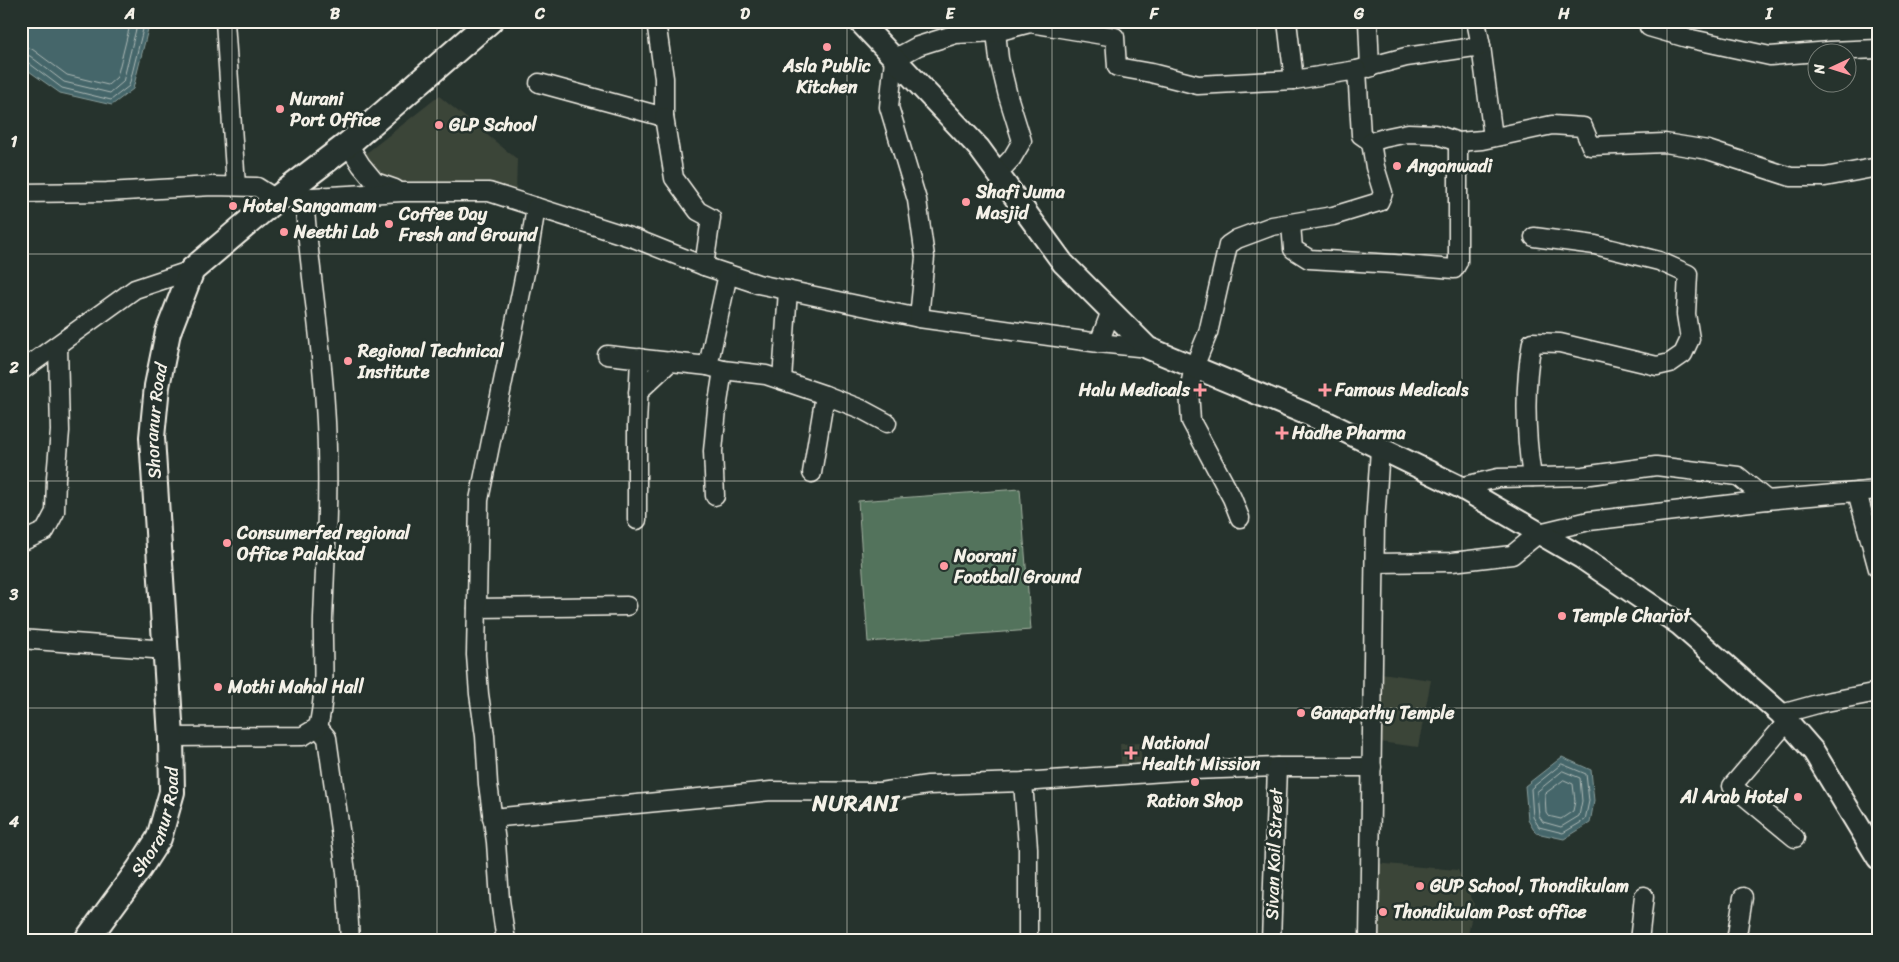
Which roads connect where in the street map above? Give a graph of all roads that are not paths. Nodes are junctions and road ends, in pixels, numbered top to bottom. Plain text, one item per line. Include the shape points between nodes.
1 (225, 21) edge
2 (656, 21) edge
3 (858, 21) edge
4 (1287, 21) edge
5 (1368, 21) edge
6 (1476, 21) edge
7 (1030, 22) edge
8 (480, 24) edge
9 (1649, 27) dead end
10 (996, 32) junction
11 (1481, 46) junction
12 (1878, 49) edge
13 (894, 59) junction
14 (1363, 69) junction
15 (1294, 80) junction
16 (539, 83) dead end
17 (664, 117) junction
18 (1493, 137) junction
19 (1371, 142) junction
20 (1458, 142) junction
21 (348, 144) junction
22 (1878, 167) edge
23 (997, 174) junction
24 (236, 186) junction
25 (402, 192) junction
26 (21, 193) edge
27 (304, 198) junction
28 (276, 199) junction
29 (536, 207) junction
30 (1291, 224) junction
31 (1534, 237) dead end
32 (704, 266) junction
33 (192, 270) junction
34 (728, 274) junction
35 (788, 290) junction
36 (1110, 311) junction
37 (919, 318) junction
38 (1099, 343) junction
39 (58, 346) junction
40 (1148, 348) junction
41 (607, 355) dead end
42 (640, 358) junction
43 (671, 361) junction
44 (1194, 367) junction
45 (716, 368) junction
46 (21, 371) edge
47 (782, 380) junction
48 (638, 392) junction
49 (825, 395) junction
50 (887, 423) dead end
51 (1380, 449) junction
52 (812, 473) dead end
53 (1532, 477) junction
54 (1460, 487) junction
55 (1878, 490) edge
56 (1857, 492) junction
57 (715, 496) dead end
58 (1767, 500) junction
59 (1240, 518) dead end
60 (637, 520) dead end
61 (1539, 533) junction
62 (21, 542) edge
63 (1375, 563) junction
64 (1878, 569) edge
65 (627, 606) dead end
66 (476, 608) junction
67 (21, 639) edge
68 (166, 650) junction
69 (1878, 692) edge
70 (1784, 718) junction
71 (318, 727) junction
72 (172, 737) junction
73 (1277, 767) junction
74 (1372, 767) junction
75 (1023, 782) junction
76 (492, 818) junction
77 (1795, 838) dead end
78 (1878, 858) edge
79 (1644, 896) dead end
80 (1743, 897) dead end
81 (86, 941) edge
82 (350, 941) edge
83 (506, 941) edge
84 (1028, 941) edge
85 (1271, 941) edge
86 (1369, 941) edge
87 (1640, 941) edge
88 (1736, 941) edge

1 - 24 street
2 - 17 street via 664,78
3 - 13 street
4 - 15 street
5 - 14 street
6 - 11 street
7 - 10 street
7 - 15 street via 1115,37 1117,67 1198,85
8 - 21 main road, Shoranur Road
9 - 12 street via 1770,56
10 - 13 street via 956,34 918,46
10 - 23 street via 999,59 1022,141
11 - 14 street via 1406,57
11 - 18 street
13 - 23 street via 979,148
13 - 37 street via 889,107 916,200 925,257
14 - 15 street
14 - 19 street via 1361,135
16 - 17 street
17 - 32 street via 674,178 698,211 711,218
18 - 20 street
18 - 22 street via 1552,125 1583,127 1591,146 1665,143 1708,150 1791,177 1825,177
19 - 20 street via 1408,133 1436,134
19 - 30 street via 1383,193 1379,202
20 - 30 street via 1458,262 1454,269 1309,260 1294,249
21 - 25 street via 375,182
21 - 28 main road, Shoranur Road
23 - 36 street via 1063,263
24 - 26 street
24 - 28 street via 257,187
25 - 27 street
25 - 29 street via 489,192
27 - 28 street
27 - 71 street via 324,397 327,476 323,709
28 - 33 main road, Shoranur Road
29 - 32 street via 636,239
29 - 66 street via 479,500
30 - 44 street via 1272,226 1236,239 1228,246 1208,333
31 - 53 street via 1595,245 1659,261 1688,274 1686,314 1690,339 1683,354 1670,363 1657,366 1560,342 1532,342 1526,403
32 - 34 street
33 - 39 street via 135,289
33 - 68 main road, Shoranur Road via 168,332 157,386 152,437
34 - 35 street
34 - 45 street
35 - 37 street
35 - 47 street
36 - 38 street
36 - 40 street
37 - 38 street
38 - 40 street
39 - 46 street
39 - 62 street via 60,432 55,512 45,531
40 - 44 street
41 - 42 street
42 - 43 street
42 - 48 street
43 - 45 street
43 - 48 street
44 - 51 street via 1326,422
44 - 59 street via 1189,390 1191,421
45 - 47 street via 766,374
45 - 57 street
47 - 49 street
48 - 60 street
49 - 50 street
49 - 52 street
51 - 54 street
51 - 63 street
53 - 54 street via 1498,478
53 - 58 street via 1584,476 1656,466 1738,476
54 - 61 street
55 - 56 street
56 - 58 street
56 - 64 street
58 - 61 street via 1590,521
61 - 63 street via 1512,555 1452,562
61 - 70 street via 1679,624
63 - 74 street
65 - 66 street
66 - 76 street via 476,655
67 - 68 street
68 - 72 main road, Shoranur Road
69 - 70 street via 1821,703
70 - 77 street via 1732,786
70 - 78 street via 1814,752
71 - 72 street via 303,736
71 - 82 street via 327,738 346,872
72 - 81 main road, Shoranur Road via 172,792 159,838
73 - 74 street
73 - 75 street
73 - 85 street, Sivan Koil Street
74 - 86 street
75 - 76 street via 928,785 880,792 771,791
75 - 84 street via 1028,848
76 - 83 street
79 - 87 street
80 - 88 street

